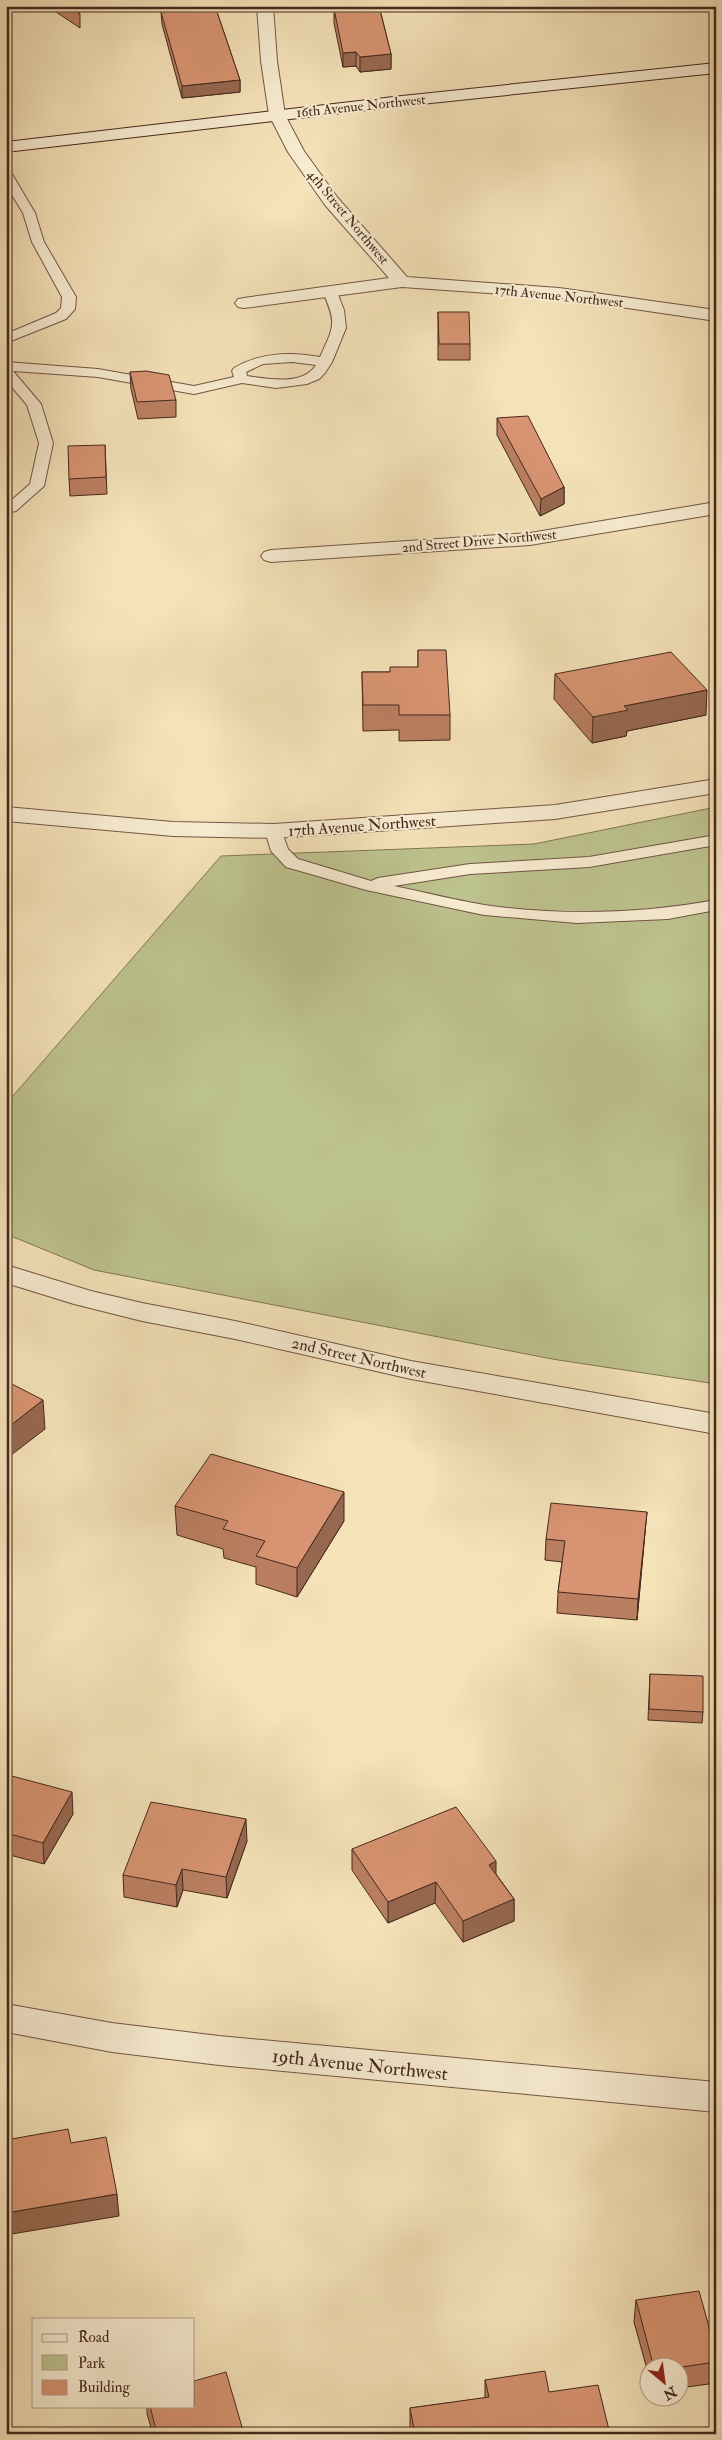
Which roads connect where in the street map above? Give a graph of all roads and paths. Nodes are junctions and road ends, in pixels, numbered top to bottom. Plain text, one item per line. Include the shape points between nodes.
1 (265, 6) edge
2 (716, 68) edge
3 (277, 115) junction
4 (6, 147) edge
5 (6, 174) edge
6 (402, 282) junction
7 (330, 292) junction
8 (244, 303) dead end
9 (716, 316) edge
10 (6, 339) edge
11 (325, 362) junction
12 (6, 366) edge
13 (6, 371) edge
14 (241, 379) junction
15 (716, 508) edge
16 (6, 509) edge
17 (271, 556) dead end
18 (716, 786) edge
19 (6, 814) edge
20 (274, 831) junction
21 (716, 840) edge
22 (366, 885) junction
23 (716, 905) edge
24 (6, 1274) edge
25 (716, 1424) edge
26 (6, 2018) edge
27 (716, 2097) edge

1 - 3 street, 4th Street Northwest via 268,61
2 - 3 street, 16th Avenue Northwest
3 - 4 street, 16th Avenue Northwest
3 - 6 street, 4th Street Northwest via 296,152 331,200
5 - 10 lane via 29,213 38,242 69,297 68,309 61,316
6 - 7 street, 17th Avenue Northwest
6 - 9 street, 17th Avenue Northwest via 559,293
7 - 8 street, 17th Avenue Northwest
7 - 11 lane via 340,321
11 - 14 lane via 311,378 282,384
11 - 14 lane via 280,358 249,364 239,371
12 - 14 lane via 98,373 194,390
13 - 16 lane via 34,404 46,443 37,486
15 - 17 street, 2nd Street Drive Northwest via 530,539
18 - 20 street, 17th Avenue Northwest via 555,812
19 - 20 street, 17th Avenue Northwest via 173,828
20 - 22 lane via 280,851 292,862
21 - 22 lane via 590,862 470,869
22 - 23 lane via 484,910 577,918 668,914
24 - 25 street, 2nd Street Northwest via 142,1312 411,1370
26 - 27 street, 19th Avenue Northwest via 54,2029 161,2044 475,2078

